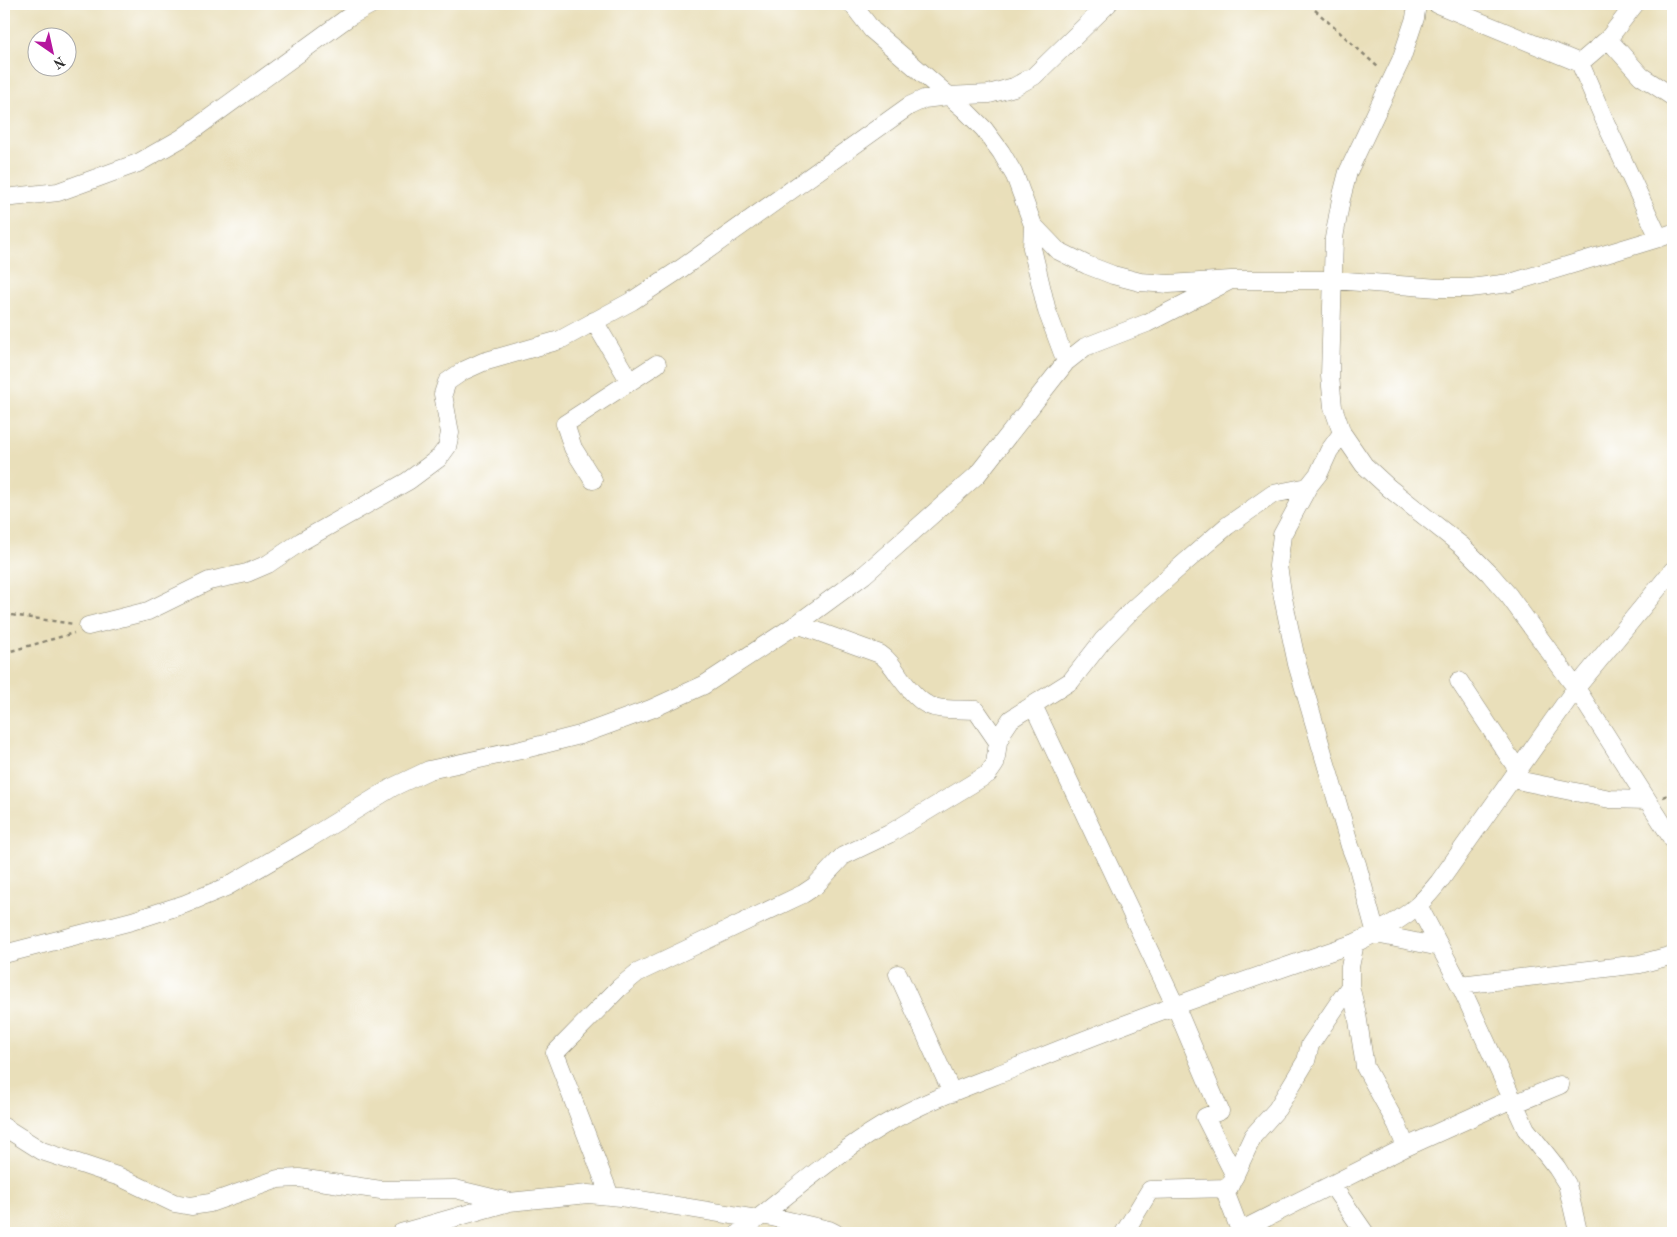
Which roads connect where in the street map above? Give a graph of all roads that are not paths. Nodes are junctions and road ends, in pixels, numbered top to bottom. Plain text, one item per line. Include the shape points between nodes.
1 (372, 4) edge
2 (852, 4) edge
3 (1108, 4) edge
4 (1417, 4) edge
5 (1437, 4) edge
6 (1635, 4) edge
7 (1608, 40) junction
8 (1580, 63) junction
9 (948, 96) junction
10 (1673, 97) edge
11 (4, 198) edge
12 (1033, 225) junction
13 (1666, 236) edge
14 (1231, 280) junction
15 (1334, 280) junction
16 (594, 321) junction
17 (1066, 362) junction
18 (657, 364) dead end
19 (630, 382) junction
20 (1342, 433) junction
21 (593, 480) dead end
22 (1308, 487) junction
23 (1673, 570) edge
24 (797, 624) junction
25 (88, 626) road end
26 (1459, 681) dead end
27 (1576, 688) junction
28 (1033, 705) junction
29 (998, 742) junction
30 (1515, 775) junction
31 (1646, 800) junction
32 (1673, 840) edge
33 (1418, 904) junction
34 (1376, 934) junction
35 (1355, 943) junction
36 (1440, 947) junction
37 (4, 954) edge
38 (1673, 955) edge
39 (898, 974) dead end
40 (1460, 985) junction
41 (1350, 986) junction
42 (1175, 1005) junction
43 (1560, 1085) dead end
44 (952, 1093) junction
45 (1513, 1102) junction
46 (4, 1127) edge
47 (1406, 1147) junction
48 (1232, 1182) junction
49 (1332, 1185) junction
50 (610, 1196) junction
51 (509, 1202) junction
52 (760, 1217) junction
53 (1240, 1232) edge
54 (401, 1233) edge
55 (739, 1233) edge
56 (836, 1233) edge
57 (1124, 1233) edge
58 (1365, 1233) edge
59 (1576, 1233) edge

1 - 11 street via 350,16 182,138 138,163 58,192
2 - 9 street via 872,30
3 - 9 street via 1034,76 1014,87 989,94
4 - 15 street via 1415,18 1392,79 1348,172 1334,238
5 - 8 street
6 - 7 street
7 - 8 street
7 - 10 street via 1641,76
8 - 13 street via 1606,126
9 - 12 street via 984,129 1000,152 1015,176
9 - 16 street via 909,106 682,268
12 - 14 street via 1057,250 1113,275 1140,282 1169,284
12 - 17 street via 1032,248 1046,311
13 - 15 street via 1510,282 1470,288
14 - 15 street
14 - 17 street via 1147,323 1085,347
15 - 20 street via 1330,376 1333,407
16 - 19 street
16 - 25 street via 560,340 483,362 447,382 442,394 450,433 447,447 439,458 408,481 268,564 247,573 209,581 148,611
17 - 24 street via 977,474 864,575
18 - 19 street
19 - 21 street via 565,424 573,448
20 - 22 street
20 - 27 street via 1364,465 1462,546 1490,574
22 - 28 street via 1273,494 1227,526 1132,610 1102,640 1071,681
22 - 34 street via 1282,535 1279,574 1297,664
23 - 27 street
24 - 29 street via 880,654 922,703 934,708 976,710
24 - 37 street via 704,685 651,709 580,735 429,770 393,787 226,886 185,904
26 - 30 street
27 - 30 street
27 - 31 street
28 - 29 street via 1011,719
28 - 42 street
29 - 50 street via 995,764 988,774 888,834 843,856 803,894 637,973 555,1053
30 - 31 street via 1610,799
30 - 33 street via 1440,882
31 - 32 street
33 - 34 street
33 - 36 street
34 - 35 street
34 - 36 street
35 - 41 street
35 - 42 street
36 - 40 street
38 - 40 street via 1640,964
39 - 44 street
40 - 45 street
41 - 47 street via 1365,1067
41 - 48 street via 1310,1046 1306,1061 1277,1109 1253,1136
42 - 44 street
42 - 48 street via 1220,1111 1205,1117
43 - 45 street
44 - 52 street via 882,1126
45 - 47 street
45 - 59 street via 1526,1129 1567,1184
46 - 51 street via 42,1151 120,1177 174,1203 191,1206 210,1203 278,1179 299,1178 381,1190 454,1189
47 - 49 street
48 - 53 street via 1226,1194
48 - 57 street via 1150,1190
49 - 53 street
49 - 58 street
50 - 51 street via 588,1194
50 - 52 street
51 - 54 street
52 - 55 street
52 - 56 street

